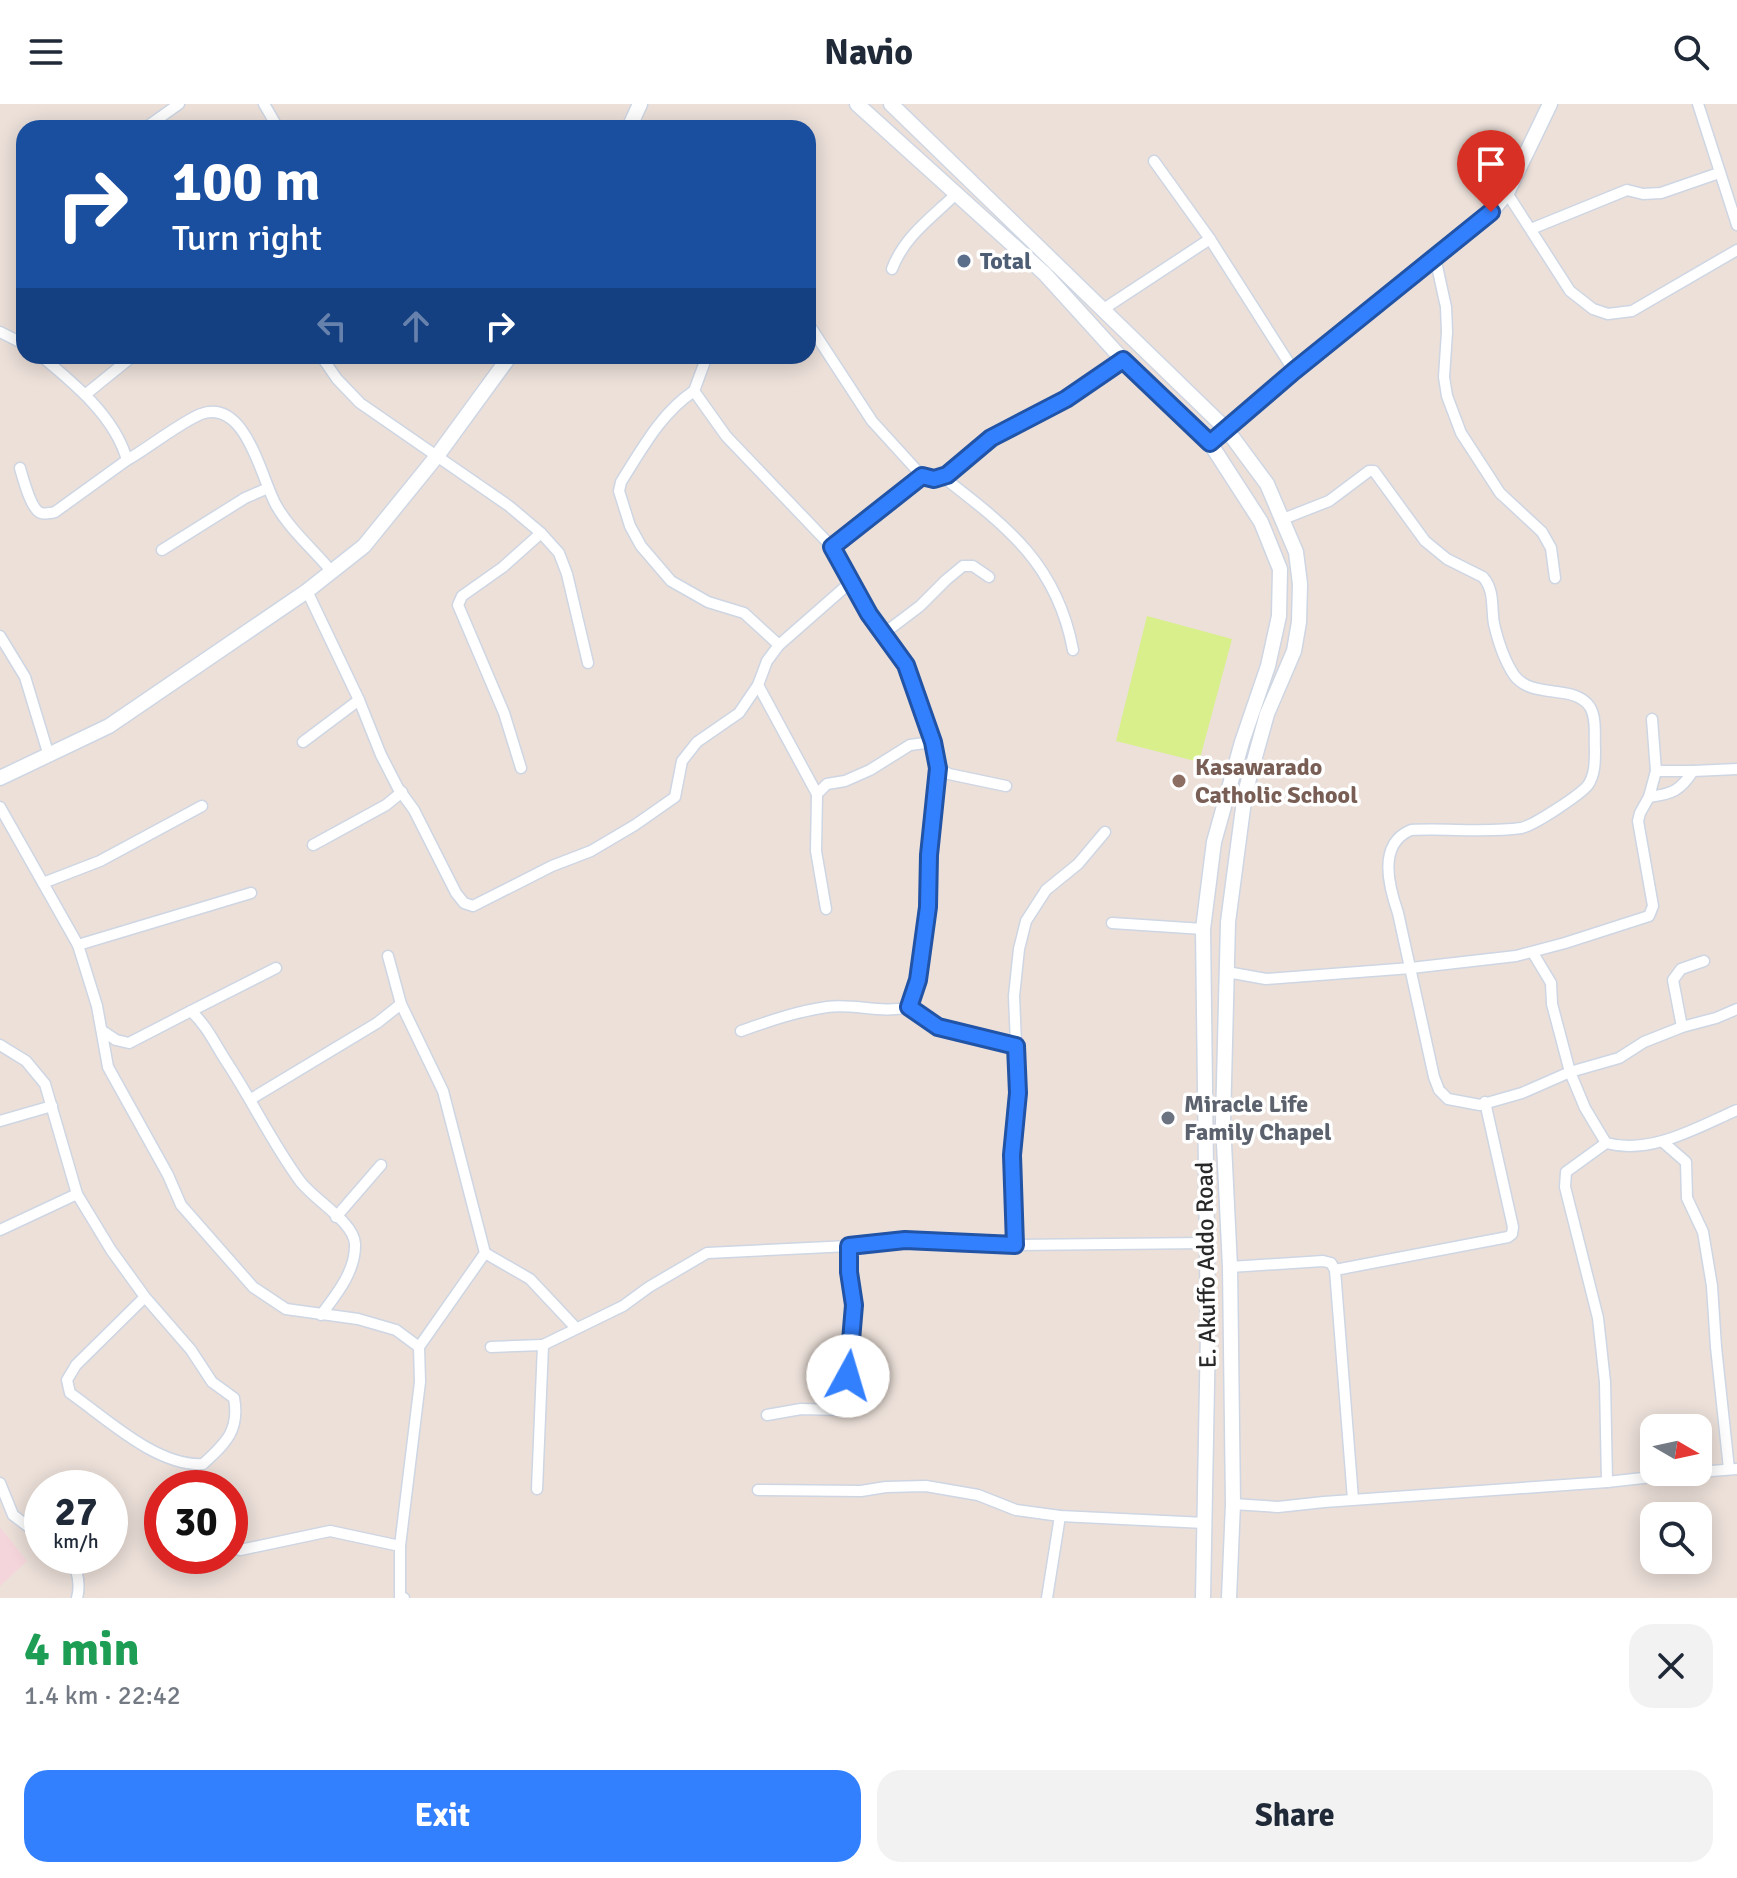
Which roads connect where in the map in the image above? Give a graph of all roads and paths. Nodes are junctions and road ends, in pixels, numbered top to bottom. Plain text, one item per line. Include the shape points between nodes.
1 (179, 104) edge
2 (857, 104) edge
3 (891, 104) edge
4 (1550, 104) edge
5 (1698, 104) edge
6 (156, 120) edge
7 (1154, 161) dead end
8 (1719, 173) junction
9 (1507, 193) junction
10 (955, 195) junction
11 (1733, 202) edge
12 (1737, 225) edge
13 (1531, 229) junction
14 (1210, 239) junction
15 (1737, 250) edge
16 (1435, 257) junction
17 (892, 269) dead end
18 (1102, 310) junction
19 (816, 335) edge
20 (1123, 360) junction
21 (50, 364) edge
22 (123, 364) edge
23 (327, 364) edge
24 (500, 364) edge
25 (704, 364) edge
26 (1294, 371) junction
27 (694, 391) junction
28 (86, 394) junction
29 (1227, 430) junction
30 (1210, 443) junction
31 (437, 456) junction
32 (127, 460) junction
33 (20, 468) dead end
34 (922, 476) junction
35 (943, 477) junction
36 (268, 488) junction
37 (1283, 519) junction
38 (541, 533) junction
39 (832, 547) junction
40 (162, 550) dead end
41 (332, 572) junction
42 (989, 577) dead end
43 (1555, 578) dead end
44 (852, 581) junction
45 (307, 591) junction
46 (883, 634) junction
47 (0, 636) edge
48 (779, 645) junction
49 (1073, 650) dead end
50 (12, 657) junction
51 (0, 663) edge
52 (588, 663) dead end
53 (758, 685) junction
54 (359, 700) junction
55 (1652, 719) dead end
56 (303, 742) dead end
57 (933, 742) junction
58 (49, 756) junction
59 (521, 768) dead end
60 (938, 768) junction
61 (1737, 769) edge
62 (1656, 771) junction
63 (1693, 771) junction
64 (0, 778) edge
65 (1006, 786) dead end
66 (402, 792) junction
67 (817, 794) junction
68 (1649, 797) junction
69 (202, 806) dead end
70 (0, 807) edge
71 (1105, 832) dead end
72 (313, 845) dead end
73 (43, 883) junction
74 (251, 893) dead end
75 (826, 909) dead end
76 (1112, 923) dead end
77 (1203, 929) junction
78 (78, 945) junction
79 (1533, 953) junction
80 (388, 956) dead end
81 (1704, 961) dead end
82 (276, 968) dead end
83 (1411, 968) junction
84 (1227, 972) junction
85 (401, 1004) junction
86 (909, 1007) junction
87 (1737, 1009) edge
88 (191, 1011) junction
89 (1682, 1027) junction
90 (741, 1031) dead end
91 (104, 1032) junction
92 (0, 1045) edge
93 (1016, 1046) junction
94 (1570, 1072) junction
95 (251, 1099) junction
96 (1485, 1102) junction
97 (52, 1106) junction
98 (1737, 1110) edge
99 (0, 1121) edge
100 (1663, 1142) junction
101 (1606, 1143) junction
102 (381, 1165) dead end
103 (77, 1194) junction
104 (336, 1217) junction
105 (0, 1230) edge
106 (1205, 1243) junction
107 (1015, 1245) junction
108 (849, 1246) junction
109 (485, 1253) junction
110 (1230, 1267) junction
111 (1335, 1270) junction
112 (145, 1297) junction
113 (321, 1315) junction
114 (576, 1328) junction
115 (543, 1345) junction
116 (419, 1347) junction
117 (491, 1347) dead end
118 (767, 1415) dead end
119 (1733, 1469) edge
120 (1712, 1471) edge
121 (1640, 1478) edge
122 (1607, 1482) junction
123 (0, 1483) edge
124 (537, 1489) dead end
125 (758, 1490) dead end
126 (1353, 1499) junction
127 (1233, 1504) junction
128 (1060, 1516) junction
129 (24, 1523) edge
130 (1205, 1523) junction
131 (400, 1546) junction
132 (248, 1548) edge
133 (77, 1574) edge
134 (77, 1598) edge
135 (404, 1598) edge
136 (1047, 1598) edge
137 (1203, 1598) edge
138 (1229, 1598) edge

1 - 6 street
2 - 10 main road, E. Akuffo Addo Road
3 - 18 main road, E. Akuffo Addo Road
4 - 9 main road
5 - 8 street
7 - 14 street
8 - 11 street
8 - 13 street via 1661,193 1627,190
9 - 13 street
9 - 16 main road
10 - 17 street via 912,234
10 - 20 main road, E. Akuffo Addo Road via 1045,274
11 - 12 street
13 - 15 street via 1570,291 1608,314 1632,311
14 - 18 street
14 - 26 street
16 - 26 main road
16 - 43 street via 1446,307 1447,396 1461,433 1500,493 1542,532 1551,548
18 - 29 main road, E. Akuffo Addo Road
19 - 34 street via 872,421
20 - 30 main road, E. Akuffo Addo Road
20 - 35 street via 1066,399 991,438
21 - 28 street
22 - 28 street
23 - 31 street via 360,403
24 - 31 main road
25 - 27 street
26 - 29 main road
27 - 39 street via 726,436
27 - 48 street via 659,423 621,482 626,513 641,546 671,581 708,602 744,613
28 - 32 street via 122,443
29 - 30 main road
29 - 37 main road, E. Akuffo Addo Road via 1267,484
30 - 77 main road, E. Akuffo Addo Road via 1261,522 1280,569 1279,616 1214,842
31 - 38 street
31 - 41 main road via 364,546
32 - 33 street via 45,514 34,508
32 - 36 street via 202,414 217,413 238,423
34 - 35 street
34 - 39 street
35 - 49 street via 1020,541 1046,575 1067,617
36 - 40 street
36 - 41 street via 290,525
37 - 83 street via 1329,501 1374,471 1425,541 1487,582 1494,627 1515,676 1524,686 1573,695 1589,705 1594,716 1595,761 1589,784 1524,828 1411,830 1397,839 1391,849 1390,888
37 - 84 main road, E. Akuffo Addo Road via 1296,552 1299,622 1245,793 1228,922
38 - 52 street via 559,553 567,574
38 - 59 street via 462,596 458,605
39 - 44 street
41 - 45 main road
42 - 46 street via 963,566
44 - 46 street
44 - 48 street
45 - 54 street
45 - 58 main road via 109,726
46 - 57 street via 906,665
47 - 50 street
48 - 53 street
50 - 51 street
50 - 58 street via 25,677
53 - 66 street via 739,713 697,742 682,761 675,797 664,806 591,851 473,906 456,893
53 - 67 street
54 - 56 street
54 - 66 street
55 - 62 street
57 - 60 street
57 - 67 street via 910,745 870,770 827,784
58 - 64 main road
60 - 65 street
60 - 86 street via 928,907
61 - 63 street
62 - 63 street
62 - 68 street
63 - 68 street via 1679,791
66 - 72 street
67 - 75 street via 816,851
68 - 79 street via 1638,821 1653,906 1649,916
69 - 73 street via 100,861
70 - 73 street
71 - 93 street via 1046,890 1026,921 1014,996
73 - 78 street
74 - 78 street
76 - 77 street
77 - 106 main road, E. Akuffo Addo Road
78 - 91 street
79 - 83 street
79 - 94 street via 1551,983
80 - 85 street
81 - 89 street via 1681,969 1673,980
82 - 88 street
83 - 84 street via 1266,979
83 - 96 street via 1439,1090 1458,1103
84 - 110 main road, E. Akuffo Addo Road via 1223,1123
85 - 95 street
85 - 109 street via 443,1091
86 - 90 street via 827,1007
86 - 93 street via 938,1027
87 - 89 street
88 - 91 street via 129,1043
88 - 95 street
89 - 94 street via 1619,1058
91 - 113 street via 108,1067 181,1205 253,1287 286,1309
92 - 97 street via 26,1061 45,1084
93 - 107 street
94 - 96 street
94 - 101 street
95 - 104 street via 302,1184
96 - 111 street via 1512,1234
97 - 99 street
97 - 103 street
98 - 100 street
100 - 101 street via 1623,1148
100 - 119 street via 1686,1162 1687,1198 1703,1232
101 - 122 street via 1566,1172 1565,1187 1598,1318
102 - 104 street
103 - 105 street
103 - 112 street
104 - 113 street via 350,1227 355,1245 345,1283
106 - 107 street
106 - 130 main road, E. Akuffo Addo Road
107 - 108 street via 905,1240
108 - 114 street via 707,1253 623,1306
108 - 118 street via 854,1305 842,1410
109 - 114 street via 530,1279
109 - 116 street
110 - 111 street via 1323,1261
110 - 127 main road, E. Akuffo Addo Road
111 - 126 street
112 - 112 street via 212,1382 234,1398 235,1428 203,1464 157,1455 70,1393 67,1380 76,1365
113 - 116 street via 396,1330
114 - 115 street
115 - 117 street
115 - 124 street
116 - 131 street
119 - 120 street
121 - 122 street
122 - 126 street
123 - 129 street via 13,1515
125 - 128 street via 926,1486
126 - 127 street via 1278,1507
127 - 138 main road, E. Akuffo Addo Road
128 - 130 street
128 - 136 street
130 - 137 main road, E. Akuffo Addo Road
131 - 132 street via 330,1531
131 - 135 street
133 - 134 street

